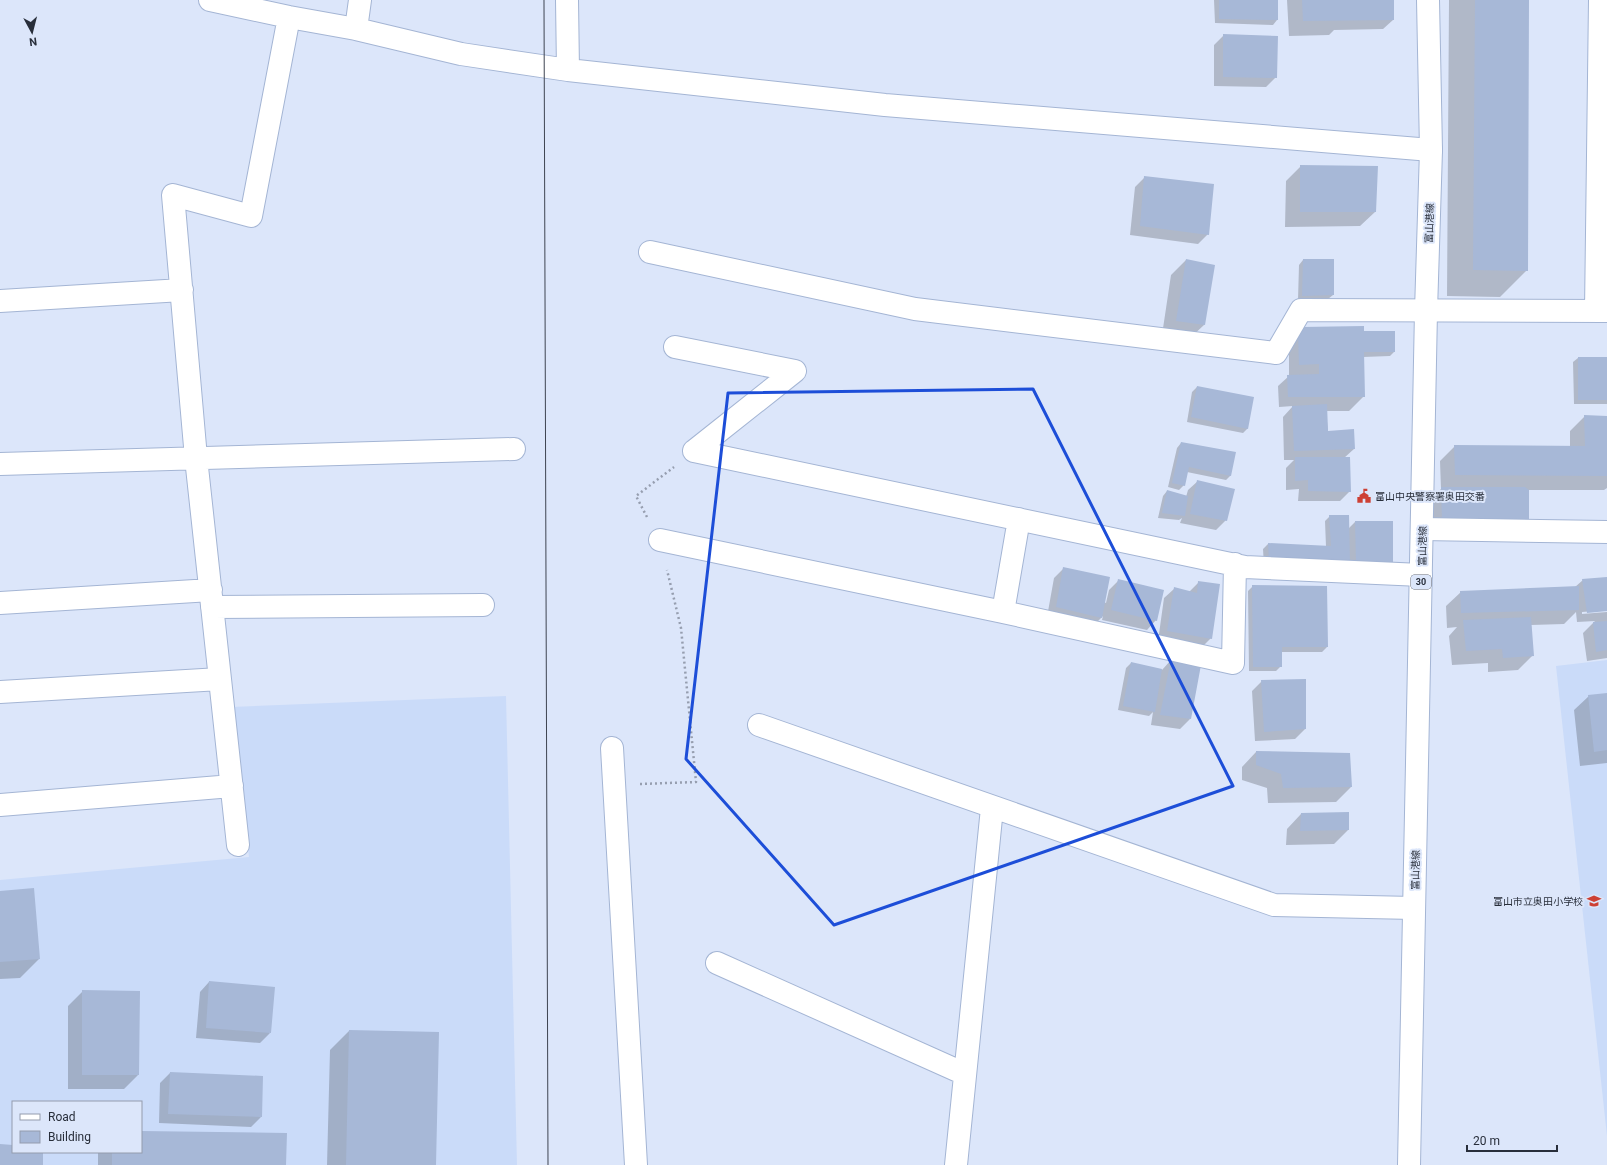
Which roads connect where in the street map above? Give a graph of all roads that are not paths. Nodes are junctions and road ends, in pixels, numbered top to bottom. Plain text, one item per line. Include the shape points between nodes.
1 (210, 0) edge
2 (360, 0) edge
3 (567, 0) edge
4 (1428, 0) edge
5 (1600, 0) edge
6 (289, 17) junction
7 (356, 29) junction
8 (568, 70) junction
9 (1603, 119) edge
10 (1431, 150) junction
11 (650, 252) dead end
12 (182, 290) junction
13 (0, 301) edge
14 (1426, 311) junction
15 (1602, 311) edge
16 (676, 347) dead end
17 (514, 449) dead end
18 (196, 458) junction
19 (0, 464) edge
20 (1019, 519) junction
21 (1422, 529) junction
22 (1607, 532) edge
23 (660, 540) road end
24 (1235, 564) junction
25 (1421, 575) junction
26 (211, 598) junction
27 (0, 604) edge
28 (483, 604) dead end
29 (1003, 612) junction
30 (220, 679) junction
31 (0, 692) edge
32 (758, 725) dead end
33 (612, 748) dead end
34 (232, 786) junction
35 (0, 805) edge
36 (992, 808) junction
37 (238, 845) dead end
38 (1414, 908) junction
39 (717, 963) dead end
40 (965, 1074) junction
41 (636, 1165) edge
42 (956, 1165) edge
43 (1409, 1165) edge

1 - 6 street
2 - 7 street
3 - 8 street
4 - 10 street, 富山港線 / 30
5 - 9 street
6 - 7 street
6 - 12 street via 251,216 173,195
7 - 8 street via 461,54
8 - 10 street via 885,105
9 - 15 street
10 - 14 street, 富山港線 / 30
11 - 14 street via 915,308 1276,353 1301,310
12 - 13 street
12 - 18 street
14 - 15 street
14 - 21 street, 富山港線 / 30
16 - 20 street via 795,371 694,451
17 - 18 street
18 - 19 street
18 - 26 street
20 - 24 street
20 - 29 street
21 - 22 street
21 - 25 street, 富山港線 / 30
23 - 29 street
24 - 25 street
24 - 29 street via 1233,662
25 - 38 street, 富山港線 / 30
26 - 27 street
26 - 28 street
26 - 30 street
30 - 31 street
30 - 34 street
32 - 36 street
33 - 41 street
34 - 35 street
34 - 37 street
36 - 38 street via 1274,906
36 - 40 street
38 - 43 street, 富山港線 / 30
39 - 40 street
40 - 42 street

